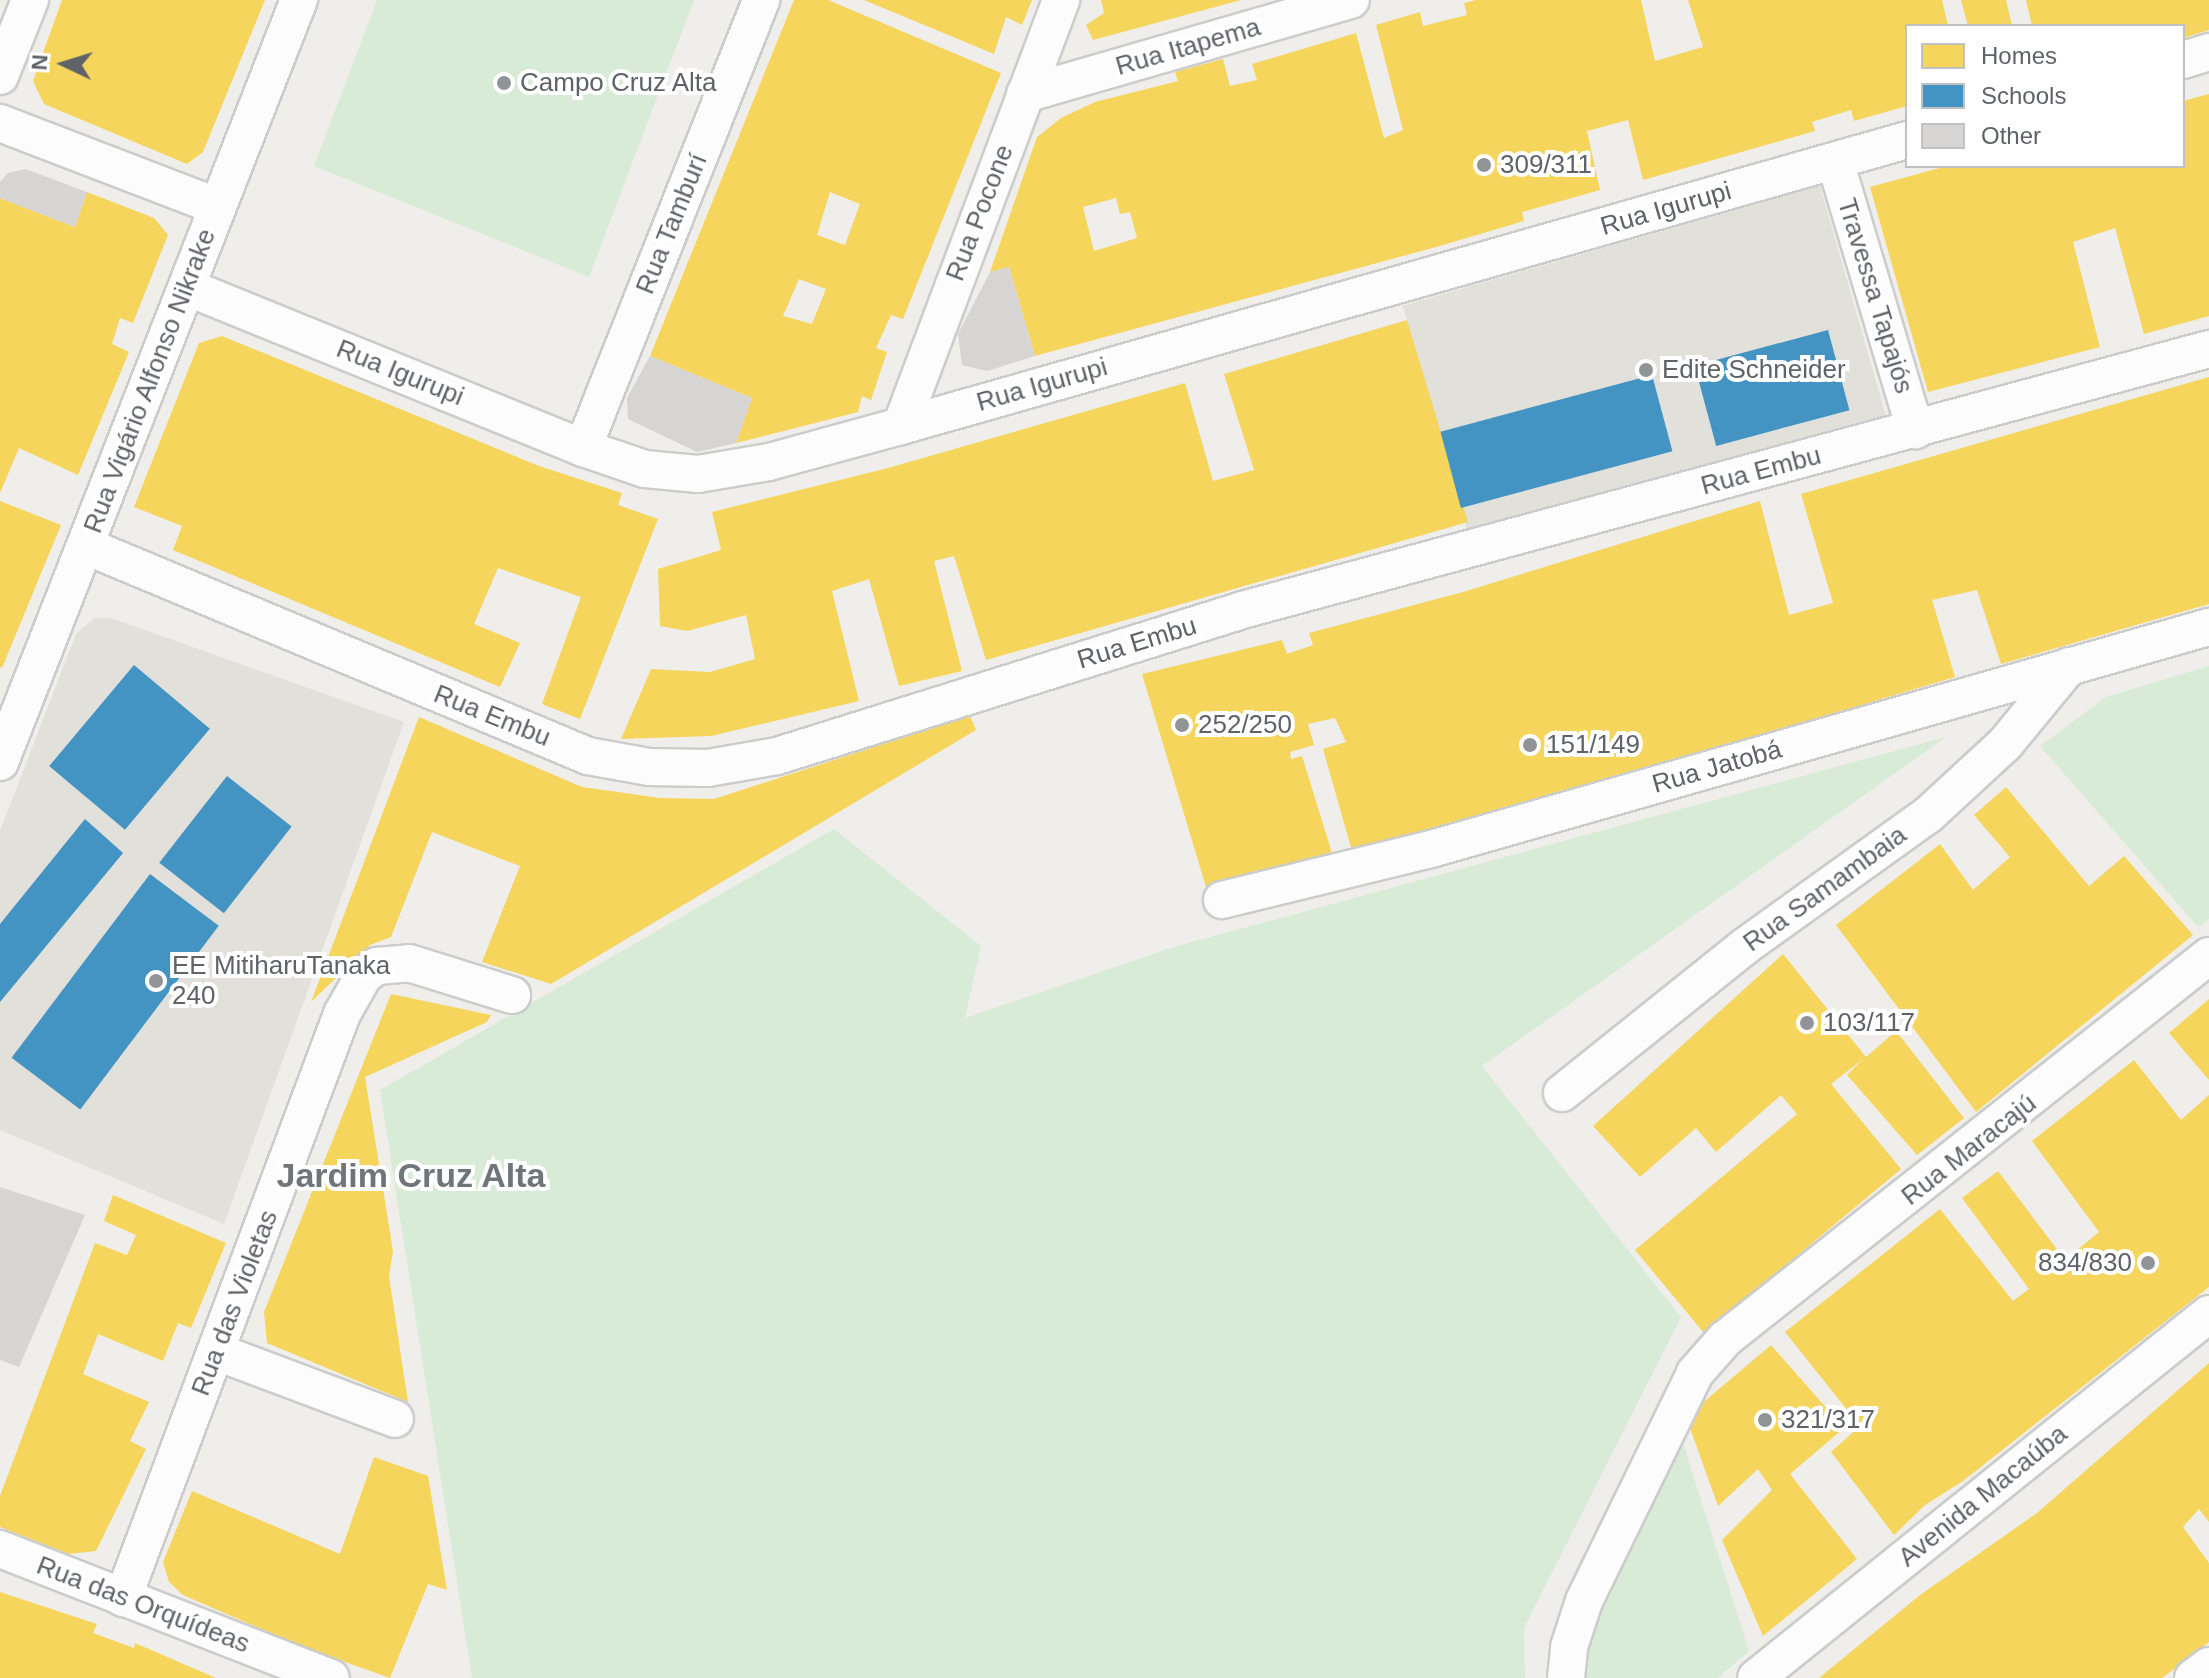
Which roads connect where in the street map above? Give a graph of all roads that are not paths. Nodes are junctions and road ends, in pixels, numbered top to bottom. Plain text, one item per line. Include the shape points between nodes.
1 (30, 0) edge
2 (299, 0) edge
3 (761, 0) edge
4 (1061, 0) edge
5 (1351, 0) edge
6 (2209, 52) edge
7 (2185, 59) edge
8 (0, 76) edge
9 (1025, 94) junction
10 (0, 123) edge
11 (1905, 141) edge
12 (1835, 161) junction
13 (216, 206) junction
14 (189, 288) junction
15 (2209, 349) edge
16 (901, 426) junction
17 (1915, 430) junction
18 (583, 448) junction
19 (86, 546) junction
20 (2209, 627) edge
21 (2069, 666) junction
22 (0, 762) edge
23 (1222, 900) dead end
24 (2209, 956) edge
25 (512, 995) dead end
26 (1562, 1093) dead end
27 (2209, 1314) edge
28 (217, 1352) junction
29 (395, 1419) dead end
30 (0, 1549) edge
31 (123, 1598) junction
32 (2209, 1666) edge
33 (331, 1678) edge
34 (1566, 1678) edge
35 (1756, 1678) edge
36 (2193, 1678) edge

1 - 8 street
2 - 13 street, Rua Vigário Alfonso Nikrake
3 - 18 street, Rua Tamburí
4 - 9 street, Rua Pocone
5 - 9 street, Rua Itapema
6 - 7 street
9 - 16 street, Rua Pocone
10 - 13 street
11 - 12 street, Rua Igurupi
12 - 16 street, Rua Igurupi
12 - 17 street, Travessa Tapajós
13 - 14 street, Rua Vigário Alfonso Nikrake
14 - 18 street, Rua Igurupi
14 - 19 street, Rua Vigário Alfonso Nikrake
15 - 17 street, Rua Embu
16 - 18 street, Rua Igurupi via 769,462 698,474 645,469
17 - 19 street, Rua Embu via 1246,609 777,756 708,768 649,767 588,756
19 - 22 street, Rua Vigário Alfonso Nikrake
20 - 21 street, Rua Jatobá
21 - 23 street, Rua Jatobá via 1431,849
21 - 26 street, Rua Samambaia via 2005,744 1928,815 1744,947
24 - 34 street, Rua Maracajú via 1725,1339 1695,1373 1584,1601 1569,1647
25 - 28 street, Rua das Violetas via 409,963 377,966 364,975 342,1014
27 - 35 street, Avenida Macaúba
28 - 29 street
28 - 31 street, Rua das Violetas
30 - 31 street, Rua das Orquídeas
31 - 33 street, Rua das Orquídeas
32 - 36 street

